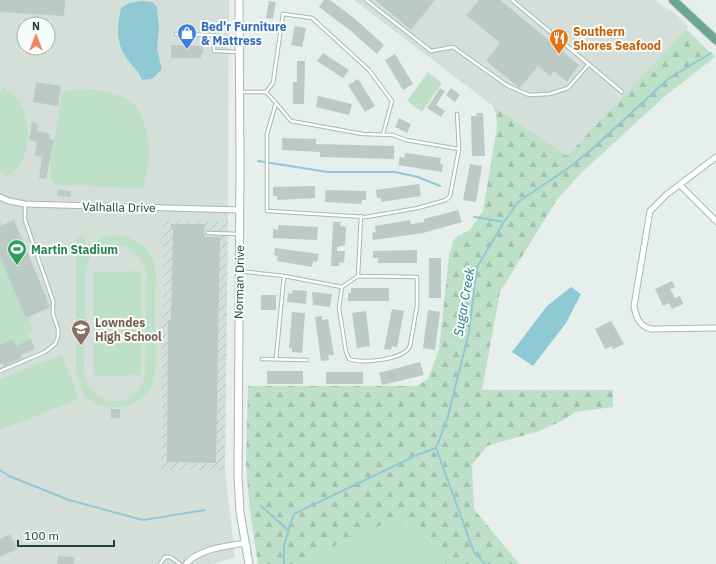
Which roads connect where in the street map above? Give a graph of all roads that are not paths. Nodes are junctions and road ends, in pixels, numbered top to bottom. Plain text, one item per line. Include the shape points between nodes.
1 (238, 0) edge
2 (366, 0) edge
3 (512, 0) edge
4 (673, 0) edge
5 (176, 34) dead end
6 (716, 40) edge
7 (239, 52) junction
8 (589, 64) junction
9 (240, 92) junction
10 (266, 92) junction
11 (622, 92) dead end
12 (276, 104) junction
13 (457, 114) dead end
14 (383, 134) junction
15 (459, 149) junction
16 (716, 157) edge
17 (680, 185) junction
18 (0, 197) edge
19 (25, 204) junction
20 (240, 210) junction
21 (361, 216) junction
22 (716, 221) edge
23 (208, 233) dead end
24 (240, 234) junction
25 (239, 270) junction
26 (284, 276) junction
27 (358, 276) junction
28 (342, 287) junction
29 (716, 328) edge
30 (262, 359) dead end
31 (276, 359) junction
32 (307, 360) dead end
33 (0, 371) edge
34 (245, 543) junction
35 (160, 564) edge
36 (180, 564) edge
37 (186, 564) edge
38 (249, 564) edge

1 - 7 street, Norman Drive
2 - 8 lane via 431,51 453,47 508,86 529,95 549,94 568,88
3 - 8 lane
4 - 6 main road
5 - 7 lane via 214,35 214,51
7 - 9 street, Norman Drive
8 - 11 lane
9 - 10 lane
9 - 20 street, Norman Drive
10 - 12 lane
10 - 14 lane via 273,83 283,14 312,18 369,70 392,101
12 - 14 lane via 291,121 363,134
12 - 21 lane via 267,134 267,211
13 - 15 lane
14 - 15 lane
15 - 21 lane via 448,198 418,208
16 - 17 street
17 - 22 street
17 - 29 street via 656,203 650,211 637,280 635,314 644,328
18 - 19 street, Valhalla Drive via 9,202
19 - 20 street, Valhalla Drive
19 - 33 lane via 25,220 53,300 58,337 49,349
20 - 24 street, Norman Drive
21 - 27 lane
23 - 24 lane
24 - 25 street, Norman Drive
25 - 26 lane
25 - 34 street, Norman Drive via 238,477
26 - 28 lane
26 - 31 lane
27 - 28 lane
27 - 28 lane via 417,277 416,312 410,346 404,354 386,359 349,359 339,308
30 - 31 lane
31 - 32 lane
34 - 37 street via 197,555
34 - 38 street, Norman Drive
35 - 36 lane via 165,557 170,557

